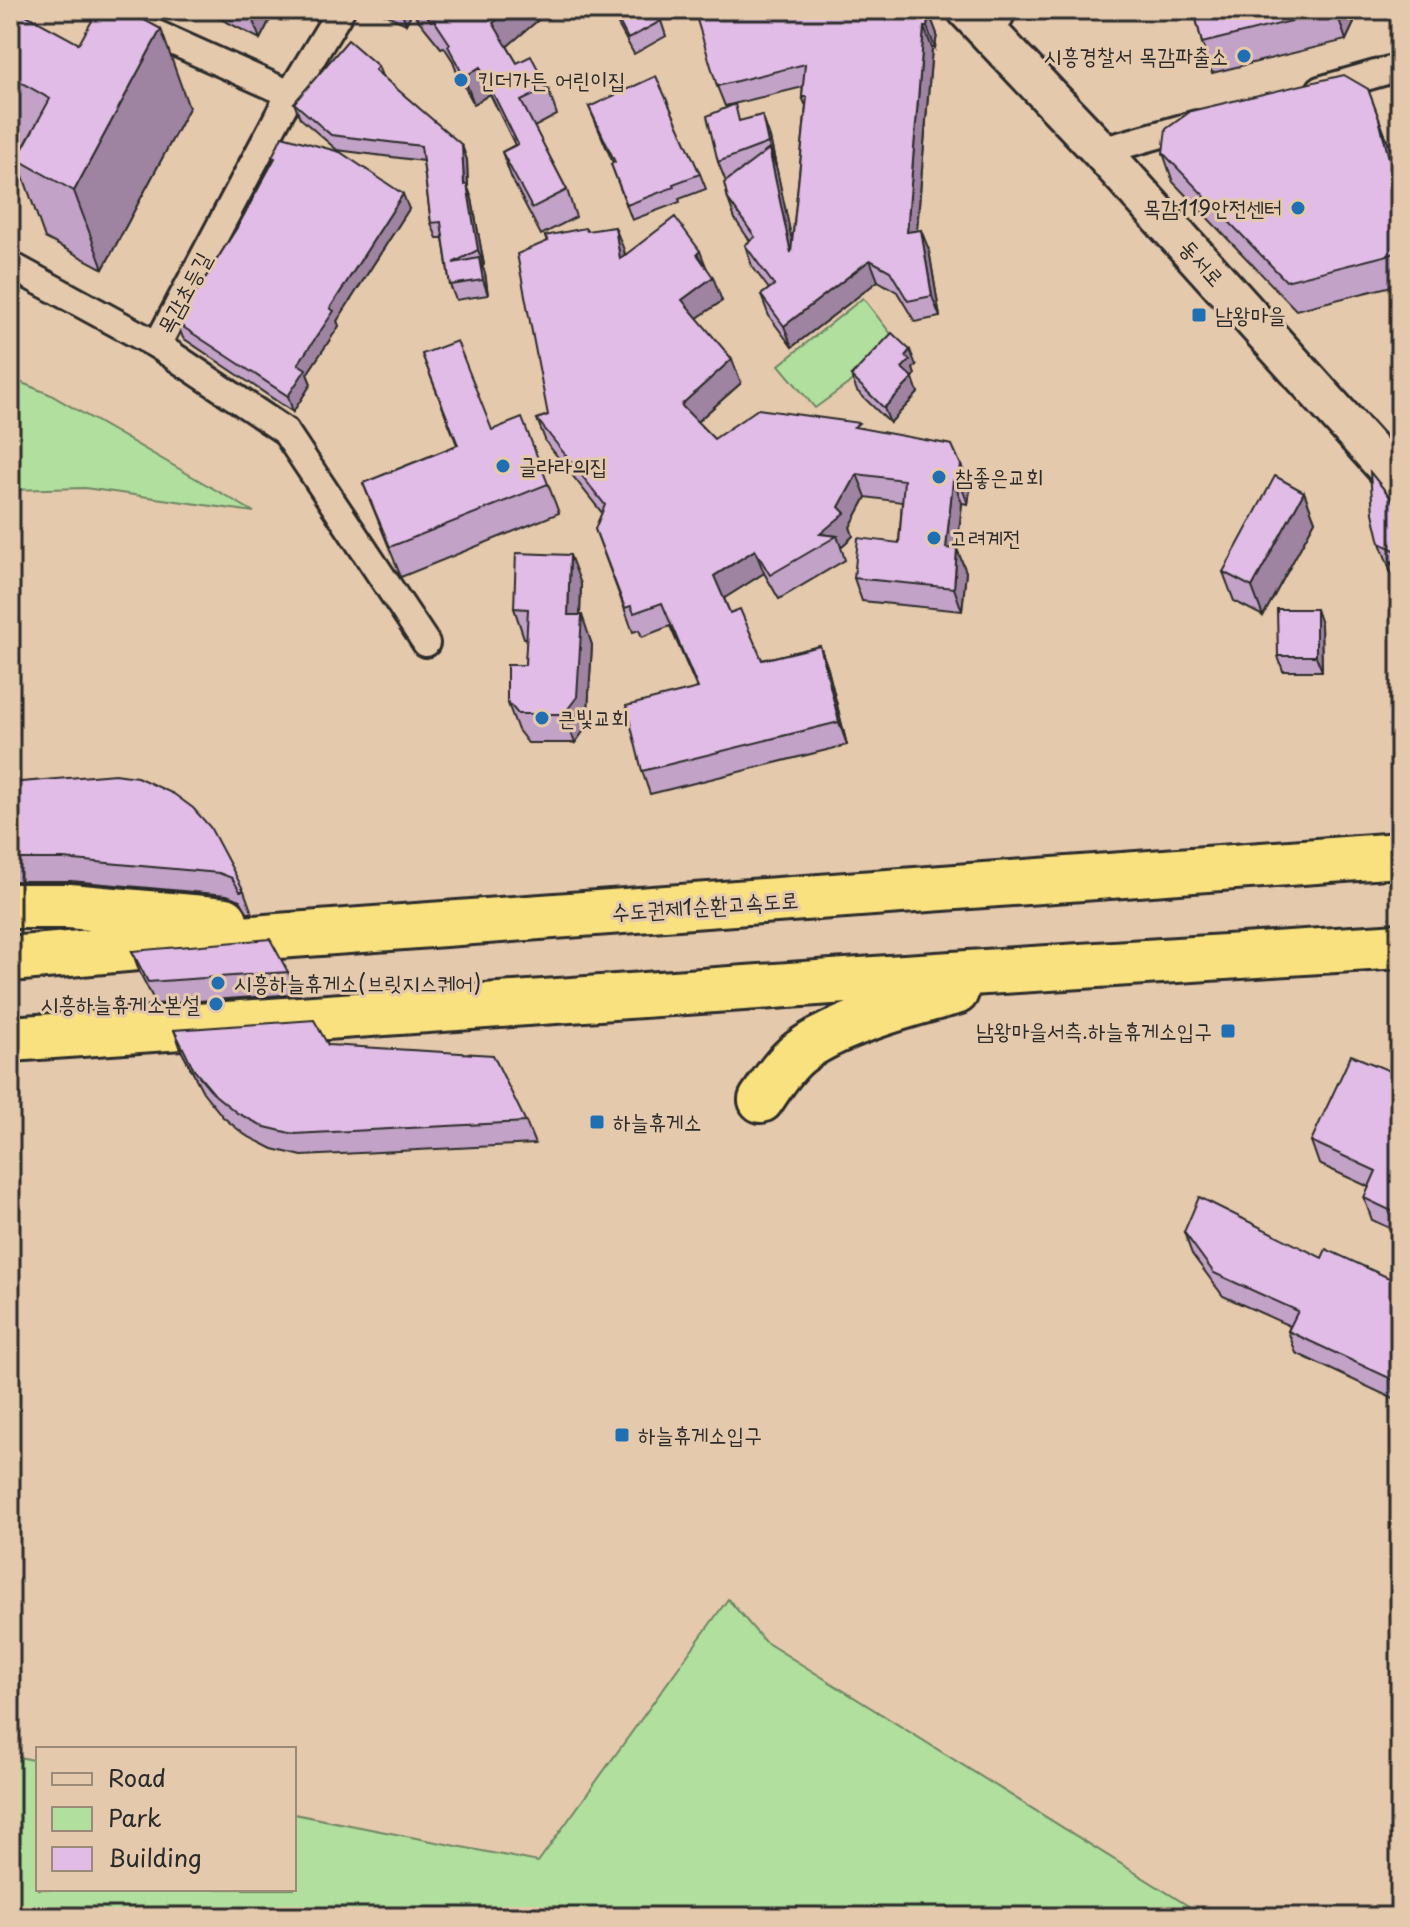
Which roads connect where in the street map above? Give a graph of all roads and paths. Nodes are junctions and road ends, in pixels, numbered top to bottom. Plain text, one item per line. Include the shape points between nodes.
1 (103, 10) edge
2 (341, 10) edge
3 (987, 19) edge
4 (1400, 67) edge
5 (290, 94) junction
6 (1295, 97) edge
7 (1220, 118) edge
8 (1101, 151) junction
9 (10, 265) edge
10 (157, 345) junction
11 (1388, 458) edge
12 (1400, 483) edge
13 (426, 643) dead end
14 (1400, 855) edge
15 (10, 906) edge
16 (351, 932) junction
17 (1400, 946) edge
18 (10, 959) edge
19 (1100, 966) junction
20 (10, 1039) edge
21 (761, 1100) dead end

1 - 5 street
2 - 5 street, 목감초등길
3 - 8 street, 동서로
4 - 6 street
5 - 10 street, 목감초등길
7 - 8 street
8 - 11 street, 동서로
9 - 10 street, 목감초등길
10 - 13 street via 285,431
11 - 12 street, 동서로
14 - 16 highway, 수도권제1순환고속도로
15 - 16 highway via 69,906
16 - 18 highway, 수도권제1순환고속도로
17 - 19 highway
19 - 20 highway
19 - 21 highway via 912,1003 813,1043 790,1062

